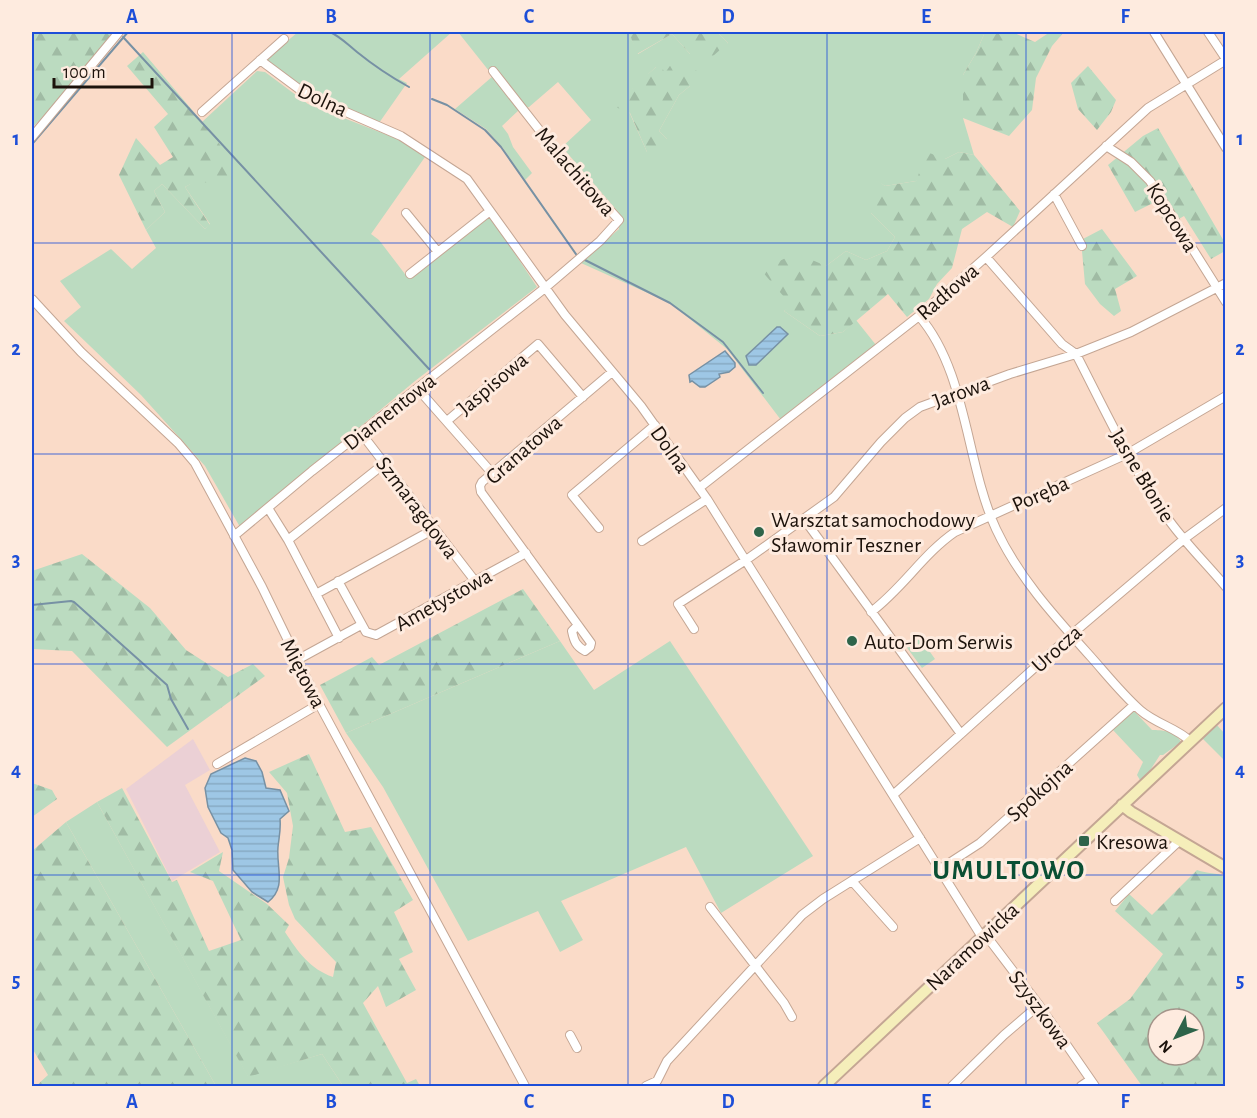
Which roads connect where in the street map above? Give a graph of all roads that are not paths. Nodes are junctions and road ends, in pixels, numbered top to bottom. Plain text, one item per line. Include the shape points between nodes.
1 (119, 32) edge
2 (1154, 32) edge
3 (1208, 32) edge
4 (284, 39) dead end
5 (260, 60) junction
6 (1226, 60) edge
7 (493, 71) dead end
8 (1186, 84) junction
9 (202, 112) dead end
10 (32, 137) edge
11 (1106, 146) junction
12 (1226, 148) edge
13 (1054, 194) junction
14 (490, 211) junction
15 (406, 213) dead end
16 (1082, 246) dead end
17 (438, 252) junction
18 (987, 257) junction
19 (410, 274) dead end
20 (1226, 284) edge
21 (545, 288) junction
22 (1218, 289) junction
23 (32, 299) edge
24 (1226, 302) edge
25 (919, 316) junction
26 (1076, 354) junction
27 (612, 372) junction
28 (418, 389) junction
29 (956, 393) junction
30 (1226, 396) edge
31 (583, 397) junction
32 (447, 421) junction
33 (655, 425) junction
34 (361, 433) junction
35 (1127, 454) junction
36 (385, 463) junction
37 (492, 473) junction
38 (699, 488) junction
39 (706, 499) junction
40 (268, 508) junction
41 (1226, 508) edge
42 (990, 515) junction
43 (804, 519) junction
44 (599, 528) dead end
45 (434, 529) junction
46 (234, 536) junction
47 (1184, 539) junction
48 (288, 540) junction
49 (642, 541) dead end
50 (526, 553) junction
51 (746, 560) junction
52 (338, 581) junction
53 (475, 581) junction
54 (1226, 586) edge
55 (316, 594) junction
56 (871, 612) junction
57 (361, 625) junction
58 (578, 625) dead end
59 (694, 629) dead end
60 (1071, 635) junction
61 (339, 638) junction
62 (297, 660) junction
63 (319, 704) junction
64 (1134, 705) junction
65 (1226, 708) edge
66 (961, 734) junction
67 (1190, 741) junction
68 (217, 764) dead end
69 (893, 795) junction
70 (1122, 804) junction
71 (920, 838) junction
72 (1179, 841) junction
73 (1226, 868) edge
74 (940, 869) junction
75 (852, 881) junction
76 (1115, 901) dead end
77 (710, 907) dead end
78 (893, 927) dead end
79 (984, 935) junction
80 (754, 965) junction
81 (1039, 1005) junction
82 (792, 1017) dead end
83 (570, 1035) dead end
84 (577, 1048) dead end
85 (1092, 1083) edge
86 (525, 1086) edge
87 (646, 1086) edge
88 (824, 1086) edge
89 (952, 1086) edge
90 (1080, 1086) edge

1 - 10 street
2 - 8 street
3 - 6 street
4 - 5 street
5 - 9 street
5 - 14 street, Dolna via 307,95 401,135 468,179
6 - 8 street, Radłowa
7 - 21 street, Malachitowa via 555,150 619,220
8 - 11 street, Radłowa via 1148,108
8 - 12 street
11 - 13 street, Radłowa
11 - 22 street, Kopcowa via 1131,162 1150,181
13 - 16 street
13 - 18 street, Radłowa
14 - 17 street
14 - 21 street, Dolna
15 - 17 street
17 - 19 street
18 - 25 street, Radłowa
18 - 26 street via 1062,344
20 - 22 street, Jarowa
21 - 27 street, Dolna
21 - 28 street, Diamentowa
22 - 24 street, Kopcowa
22 - 26 street, Jarowa
23 - 46 street, Miętowa via 81,352 191,457
25 - 29 street via 945,360
25 - 38 street, Radłowa
26 - 29 street, Jarowa
26 - 35 street, Jasne Błonie
27 - 31 street, Granatowa
27 - 33 street, Dolna
28 - 32 street
28 - 34 street, Diamentowa
29 - 42 street
29 - 43 street, Jarowa via 920,406 905,418 839,492
30 - 35 street, Poręba
31 - 32 street, Jaspisowa via 538,344
31 - 37 street, Granatowa
32 - 37 street
33 - 38 street, Dolna
33 - 44 street via 572,495
34 - 36 street, Szmaragdowa
34 - 40 street, Diamentowa
35 - 42 street, Poręba
35 - 47 street, Jasne Błonie
36 - 45 street, Szmaragdowa
36 - 48 street
37 - 50 street, Granatowa via 482,482 481,492
38 - 39 street, Dolna
39 - 49 street
39 - 51 street, Dolna
40 - 46 street, Diamentowa
40 - 48 street
41 - 47 street, Urocza
42 - 56 street, Poręba via 945,539 896,593
42 - 60 street via 1021,574
43 - 51 street, Jarowa
43 - 56 street
45 - 52 street
45 - 53 street, Szmaragdowa
46 - 62 street, Miętowa
47 - 54 street, Jasne Błonie
47 - 60 street, Urocza
48 - 55 street
50 - 53 street, Ametystowa
50 - 58 street, Granatowa
51 - 59 street, Jarowa via 678,604
51 - 69 street, Dolna
52 - 55 street
52 - 57 street
53 - 57 street, Ametystowa via 380,633 366,632
55 - 61 street
56 - 66 street
57 - 61 street
60 - 64 street
60 - 66 street, Urocza
61 - 62 street
62 - 63 street, Miętowa
63 - 68 street
63 - 86 street, Miętowa
64 - 67 street
64 - 74 street, Spokojna via 980,843
65 - 67 street, Naramowicka
66 - 69 street, Urocza
67 - 70 street, Naramowicka
69 - 71 street, Dolna
70 - 72 street
70 - 79 street, Naramowicka
71 - 74 street, Dolna
71 - 75 street
72 - 73 street
72 - 76 street
74 - 79 street, Dolna
75 - 78 street
75 - 80 street via 802,915
77 - 80 street
79 - 81 street, Szyszkowa
79 - 88 street, Naramowicka
80 - 82 street
80 - 87 street via 667,1061 657,1081
81 - 85 street, Szyszkowa
81 - 89 street
83 - 84 street
85 - 90 street

